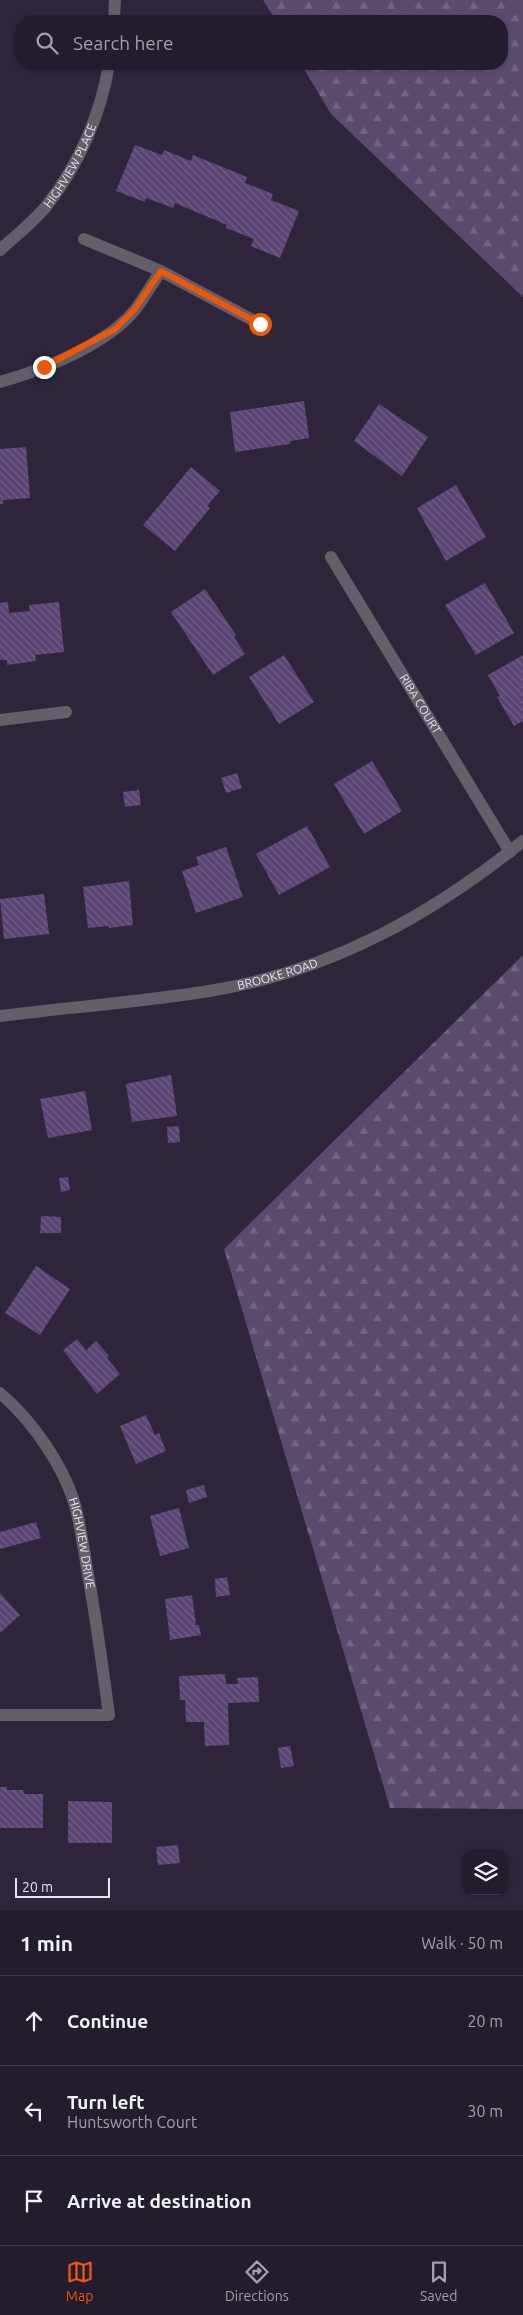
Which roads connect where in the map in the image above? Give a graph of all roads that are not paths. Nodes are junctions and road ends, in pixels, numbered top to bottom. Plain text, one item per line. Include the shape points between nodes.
1 (115, 0) edge
2 (114, 15) edge
3 (108, 70) edge
4 (84, 239) dead end
5 (0, 250) edge
6 (161, 271) junction
7 (260, 324) dead end
8 (0, 382) edge
9 (330, 557) dead end
10 (66, 712) dead end
11 (0, 720) edge
12 (523, 841) edge
13 (510, 852) junction
14 (0, 1016) edge
15 (0, 1393) edge
16 (0, 1715) edge

1 - 2 street
3 - 5 street, HIGHVIEW PLACE via 96,117 64,180 47,206
4 - 6 street
6 - 7 street
6 - 8 street via 134,310 115,329 44,367
9 - 13 street, RIBA COURT
10 - 11 street
12 - 13 street, BROOKE ROAD
13 - 14 street, BROOKE ROAD via 486,872 392,930 349,950 274,975 216,990
15 - 16 street, HIGHVIEW DRIVE via 32,1426 64,1480 76,1511 97,1623 109,1715

